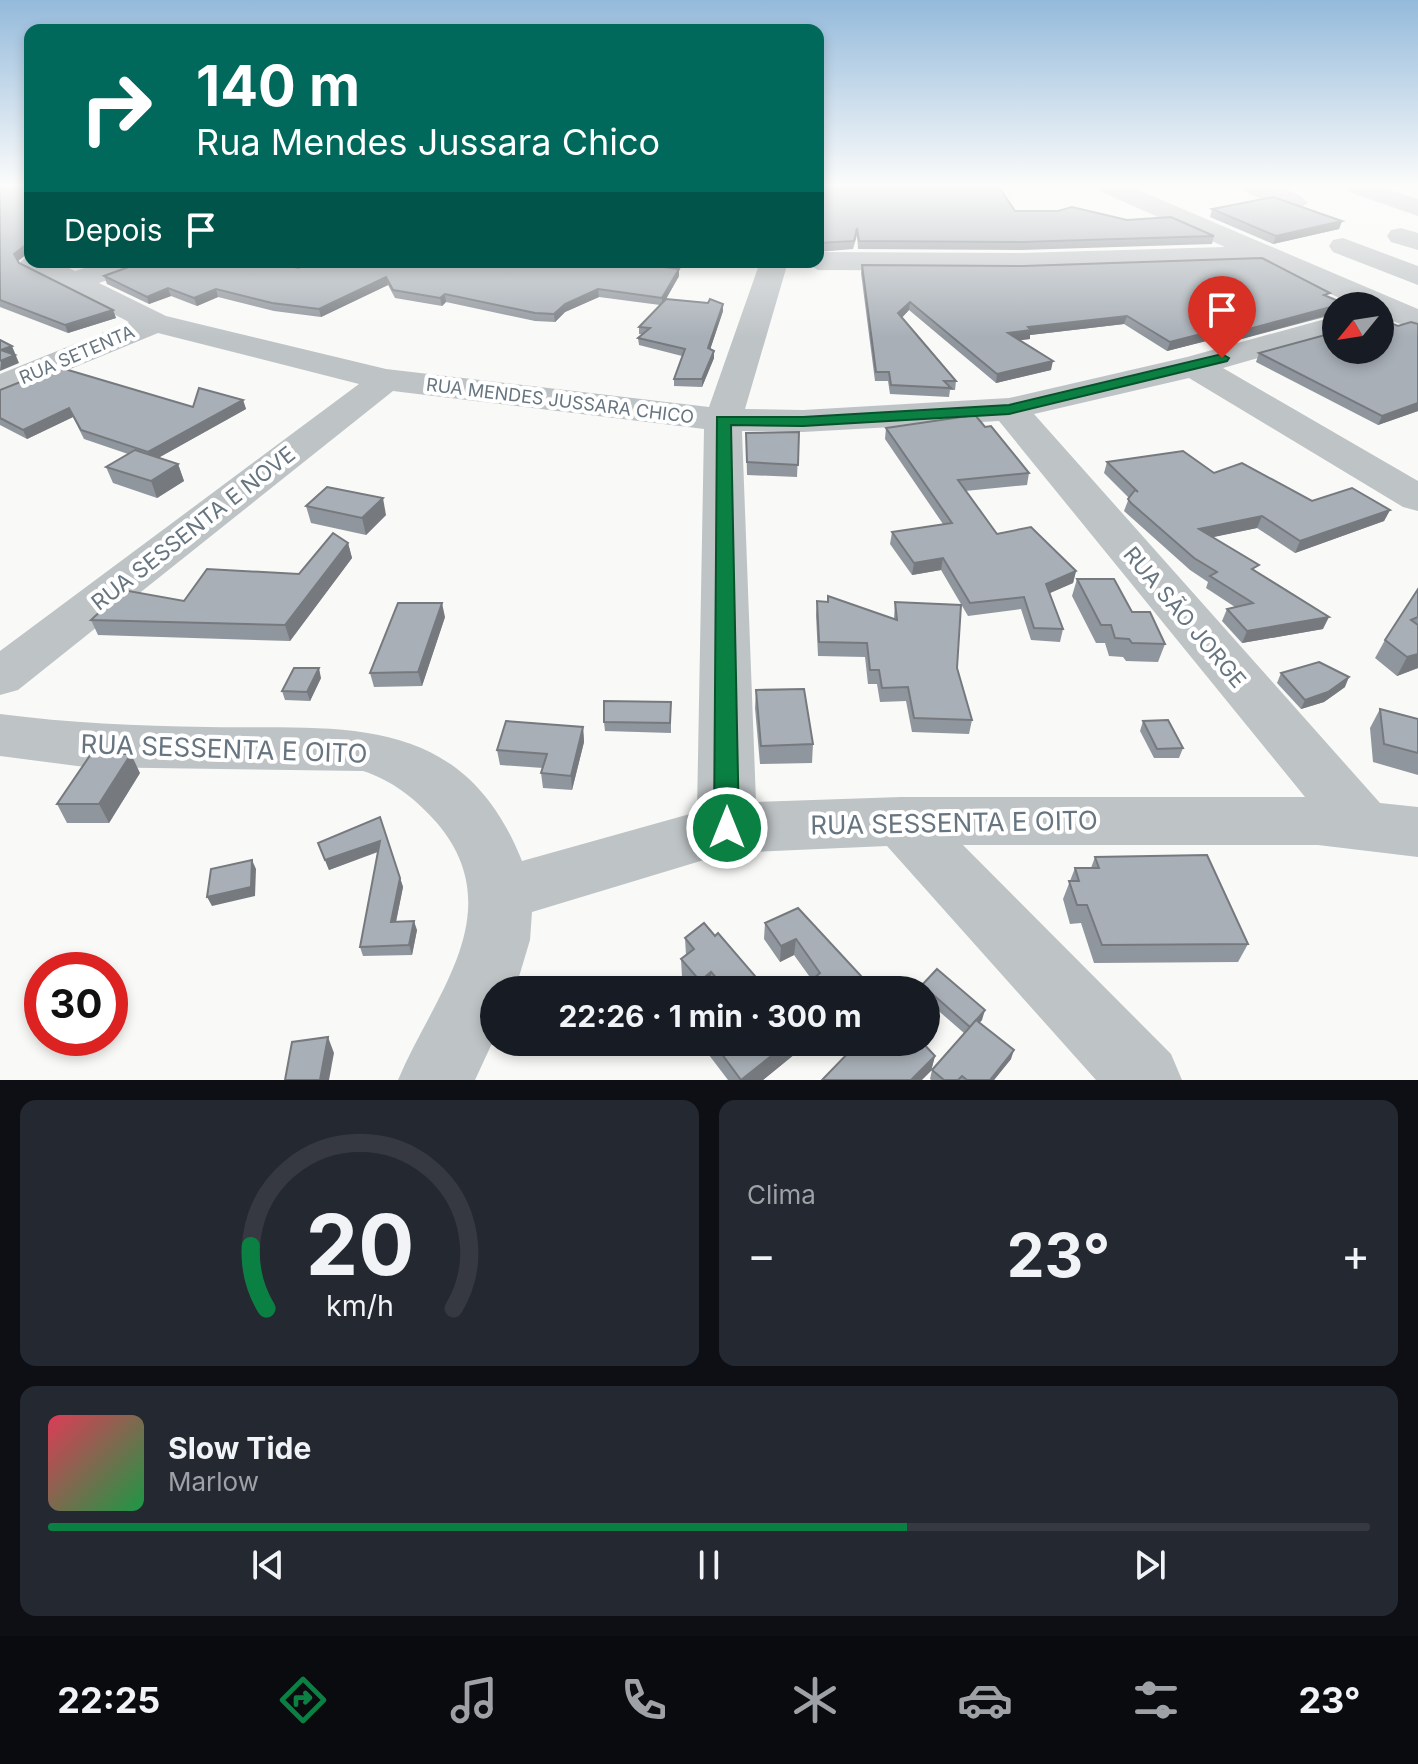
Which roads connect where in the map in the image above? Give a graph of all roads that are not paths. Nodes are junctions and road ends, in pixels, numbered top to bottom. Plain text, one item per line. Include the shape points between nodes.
1 (1226, 237) edge
2 (1343, 246) dead end
3 (1264, 254) junction
4 (824, 261) edge
5 (45, 268) edge
6 (115, 268) edge
7 (772, 268) edge
8 (1418, 276) edge
9 (75, 281) junction
10 (1402, 312) edge
11 (155, 323) junction
12 (1322, 330) edge
13 (1194, 366) junction
14 (386, 380) junction
15 (0, 387) edge
16 (1009, 409) junction
17 (723, 420) junction
18 (1418, 498) edge
19 (0, 677) edge
20 (0, 735) edge
21 (901, 821) junction
22 (727, 828) junction
23 (1390, 828) edge
24 (499, 895) junction
25 (435, 1080) edge
26 (1145, 1080) edge

1 - 3 street
2 - 8 street
3 - 4 street via 1021,262
3 - 10 street
5 - 9 street, RUA MENDES JUSSARA CHICO
6 - 9 street
7 - 17 street
9 - 11 street, RUA MENDES JUSSARA CHICO
11 - 14 street, RUA MENDES JUSSARA CHICO
11 - 15 street, RUA SETENTA
12 - 13 street, RUA MENDES JUSSARA CHICO
13 - 16 street, RUA MENDES JUSSARA CHICO
13 - 18 street
14 - 17 street, RUA MENDES JUSSARA CHICO
14 - 19 street, RUA SESSENTA E NOVE
16 - 17 street, RUA MENDES JUSSARA CHICO via 803,421
16 - 23 street, RUA SÃO JORGE
17 - 22 street
20 - 24 street, RUA SESSENTA E OITO via 85,746 363,750 388,755 436,784 458,805 479,834
21 - 22 street, RUA SESSENTA E OITO
21 - 23 street, RUA SESSENTA E OITO via 1318,821
21 - 26 street
22 - 24 street, RUA SESSENTA E OITO
24 - 25 street via 498,938

